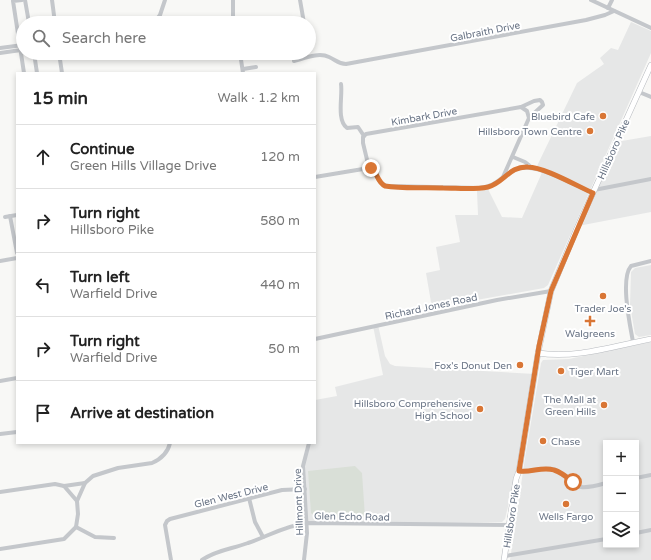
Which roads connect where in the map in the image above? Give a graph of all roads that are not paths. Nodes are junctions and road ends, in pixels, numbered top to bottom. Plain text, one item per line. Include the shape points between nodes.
1 (23, 0) edge
2 (52, 0) edge
3 (165, 0) edge
4 (233, 0) edge
5 (300, 0) edge
6 (591, 0) edge
7 (612, 0) edge
8 (608, 8) junction
9 (614, 11) junction
10 (27, 16) edge
11 (54, 16) edge
12 (159, 16) edge
13 (233, 16) edge
14 (303, 16) edge
15 (16, 19) edge
16 (651, 28) edge
17 (16, 47) edge
18 (0, 48) edge
19 (16, 48) edge
20 (0, 53) edge
21 (316, 55) edge
22 (22, 60) edge
23 (35, 60) edge
24 (60, 60) edge
25 (241, 60) edge
26 (298, 60) edge
27 (294, 61) dead end
28 (651, 65) edge
29 (256, 67) dead end
30 (243, 71) edge
31 (24, 72) edge
32 (37, 72) edge
33 (62, 72) edge
34 (341, 84) dead end
35 (639, 92) junction
36 (651, 97) edge
37 (521, 107) junction
38 (529, 118) junction
39 (364, 136) junction
40 (513, 157) junction
41 (530, 167) junction
42 (369, 168) junction
43 (316, 177) edge
44 (503, 177) junction
45 (651, 179) edge
46 (594, 192) junction
47 (16, 215) edge
48 (10, 216) junction
49 (5, 217) dead end
50 (16, 248) edge
51 (16, 258) edge
52 (0, 261) edge
53 (651, 261) edge
54 (551, 291) junction
55 (316, 339) edge
56 (651, 339) edge
57 (633, 342) junction
58 (538, 353) junction
59 (16, 378) edge
60 (0, 381) edge
61 (16, 432) edge
62 (0, 434) edge
63 (170, 444) edge
64 (309, 444) edge
65 (519, 471) junction
66 (651, 475) edge
67 (639, 477) edge
68 (84, 483) junction
69 (603, 484) edge
70 (64, 486) junction
71 (305, 489) junction
72 (0, 492) edge
73 (249, 498) junction
74 (77, 501) junction
75 (307, 523) junction
76 (510, 525) junction
77 (76, 527) junction
78 (651, 530) edge
79 (639, 532) edge
80 (263, 537) junction
81 (114, 538) dead end
82 (603, 540) edge
83 (0, 549) edge
84 (505, 558) edge
85 (171, 560) edge
86 (202, 560) edge
87 (304, 560) edge

1 - 10 street
1 - 15 street via 13,2
2 - 11 street
3 - 12 street
4 - 13 street
5 - 14 street
6 - 8 street
7 - 8 street
8 - 9 street
9 - 16 street
9 - 21 street, Galbraith Drive via 586,20 358,62 340,64 324,55
17 - 18 street
19 - 20 street
22 - 31 street
23 - 32 street
24 - 33 street
25 - 30 street
26 - 27 street, Galbraith Drive
28 - 35 main road, Hillsboro Pike
29 - 30 street
34 - 39 street via 340,105 343,124 346,128 358,127
35 - 36 street
35 - 46 main road, Hillsboro Pike
37 - 38 street via 527,111
37 - 38 street, Kimbark Drive via 536,100 542,102 542,106
37 - 39 street, Kimbark Drive
38 - 40 street, Kimbark Drive
39 - 42 street via 362,143
40 - 41 street
40 - 44 street, Kimbark Drive
41 - 44 street via 518,168
41 - 46 street via 541,169
42 - 43 street
42 - 44 street via 374,171 381,184 389,187 486,187 494,185
45 - 46 street
46 - 54 main road, Hillsboro Pike
47 - 48 street
48 - 49 street
48 - 50 street
51 - 52 street
53 - 57 street via 631,266 627,273 626,304
54 - 55 street, Richard Jones Road
54 - 58 main road, Hillsboro Pike
56 - 57 main road
57 - 58 main road via 573,354
58 - 65 main road, Hillsboro Pike
59 - 60 street
61 - 62 street
63 - 68 street via 159,460 106,471
64 - 71 street, Hillmont Drive via 303,466
65 - 69 street via 554,470 582,487
65 - 76 main road, Hillsboro Pike
66 - 67 street
68 - 70 street
68 - 74 street
70 - 72 street via 42,485
70 - 74 street
71 - 73 street, Glen West Drive via 282,490
71 - 75 street, Hillmont Drive
73 - 80 street via 255,522
73 - 85 street, Glen West Drive via 166,521
74 - 77 street
75 - 76 street, Glen Echo Road
75 - 80 street, Glen Echo Road via 283,528
75 - 87 street, Hillmont Drive
76 - 84 main road, Hillsboro Pike
77 - 81 street via 95,537
77 - 83 street via 65,539
78 - 79 street
80 - 86 street, Glen Echo Road via 220,550
82 - 84 street

